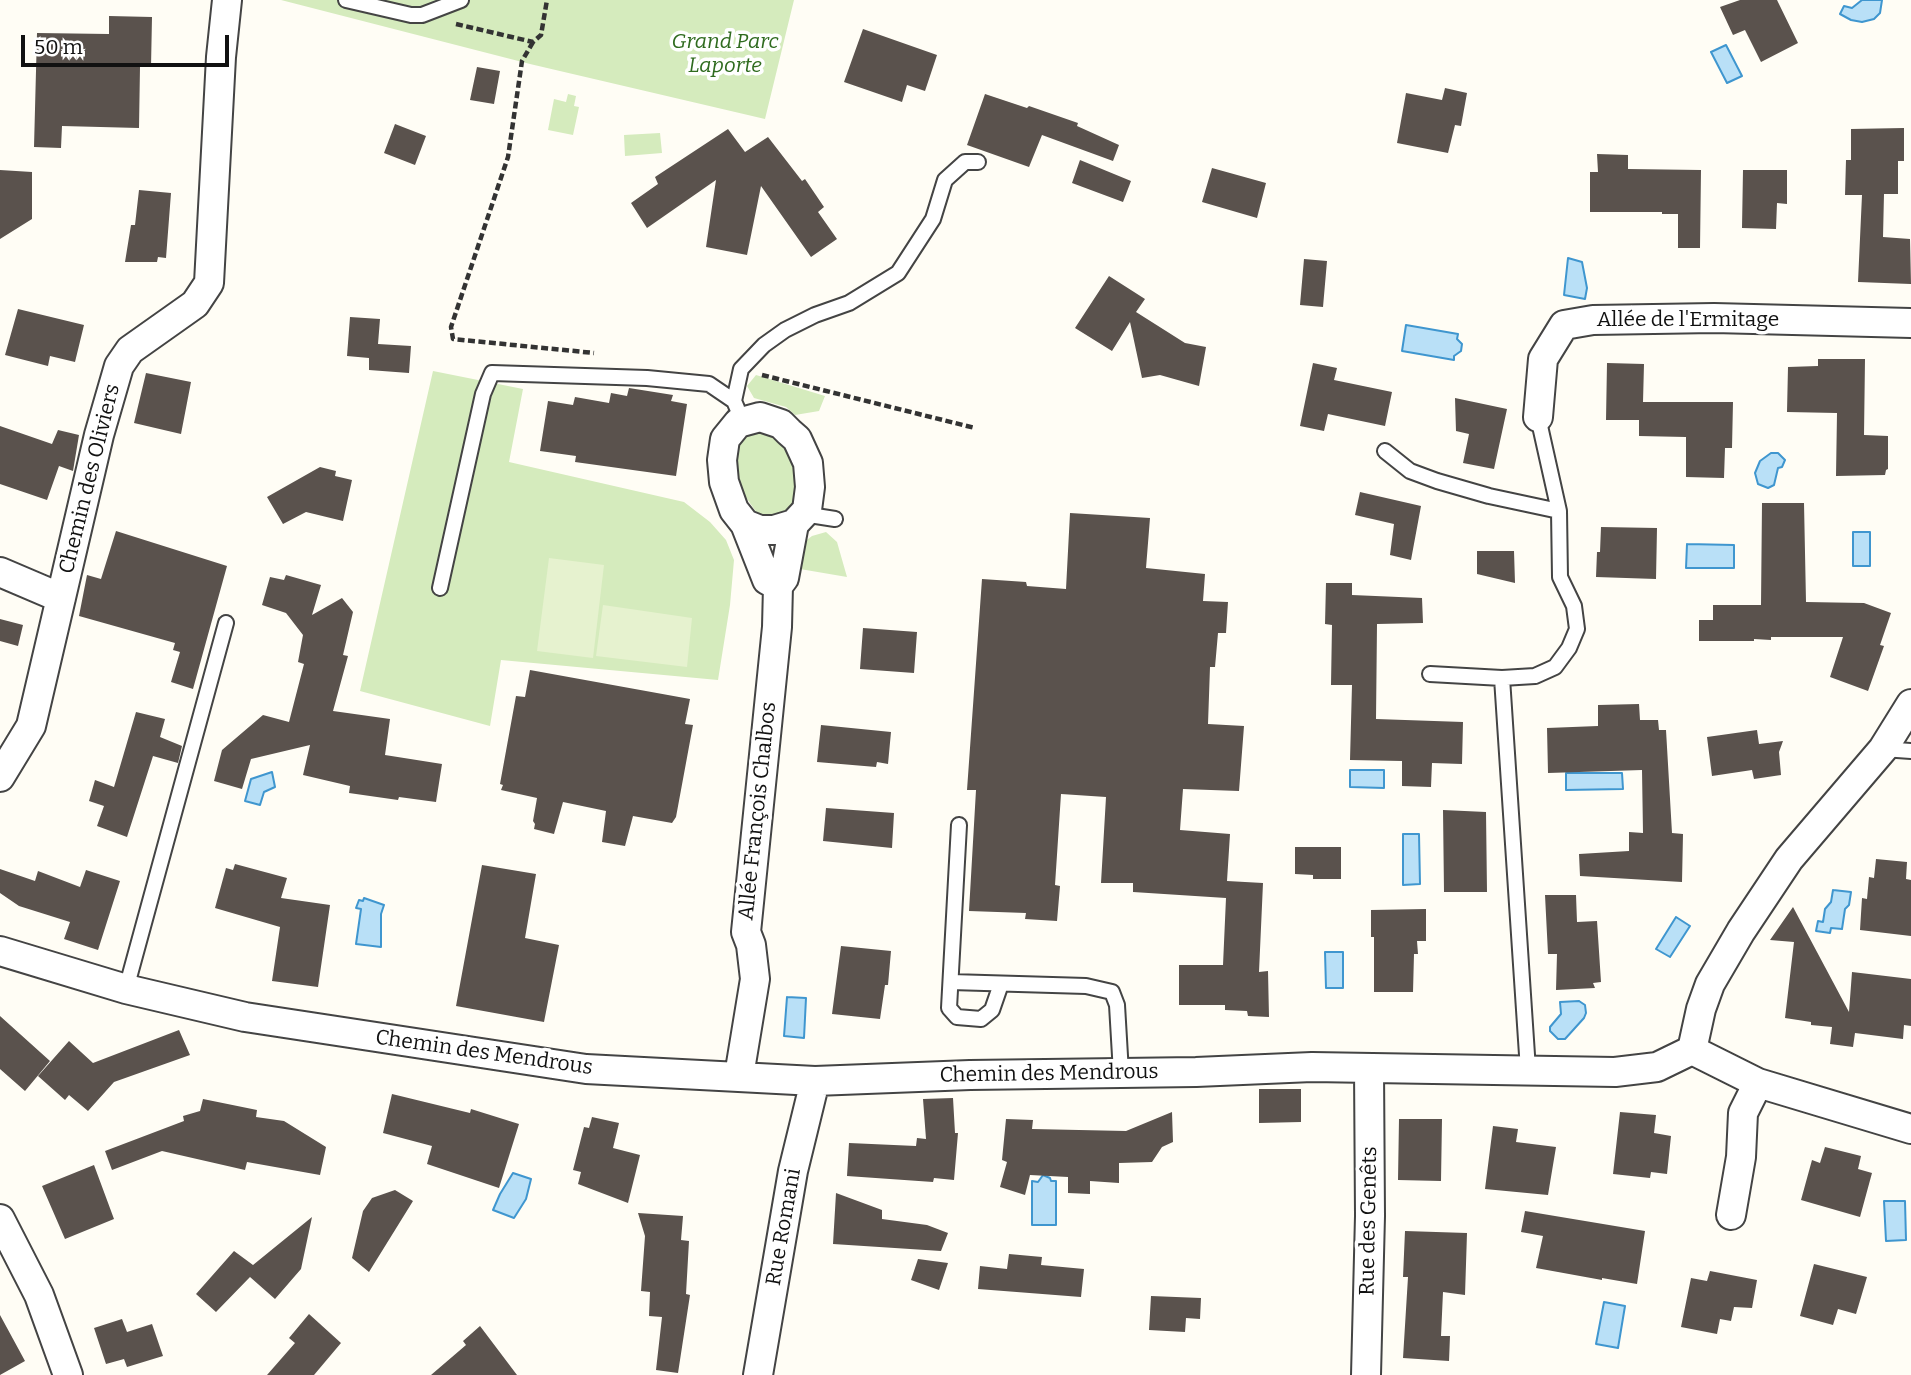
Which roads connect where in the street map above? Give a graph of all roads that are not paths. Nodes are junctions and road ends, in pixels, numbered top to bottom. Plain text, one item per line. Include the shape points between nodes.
1 (227, 0) edge
2 (346, 0) edge
3 (461, 0) edge
4 (978, 162) dead end
5 (1911, 323) edge
6 (739, 411) junction
7 (1538, 417) joint
8 (1385, 451) dead end
9 (1559, 511) junction
10 (799, 519) junction
11 (835, 519) dead end
12 (745, 524) junction
13 (0, 572) edge
14 (778, 586) junction
15 (440, 588) dead end
16 (61, 598) junction
17 (226, 623) dead end
18 (1430, 674) dead end
19 (1502, 678) junction
20 (1911, 704) edge
21 (1883, 749) junction
22 (1911, 751) edge
23 (0, 777) edge
24 (959, 825) dead end
25 (0, 951) edge
26 (951, 982) junction
27 (1001, 984) junction
28 (126, 989) junction
29 (1692, 1050) junction
30 (1369, 1068) junction
31 (1528, 1070) junction
32 (1121, 1073) junction
33 (739, 1076) junction
34 (815, 1081) junction
35 (1758, 1083) junction
36 (1911, 1129) edge
37 (1731, 1216) dead end
38 (0, 1219) edge
39 (68, 1375) edge
40 (758, 1375) edge
41 (1366, 1375) edge

1 - 16 street, Chemin des Oliviers via 209,283 195,304 130,350 119,366
2 - 3 lane via 422,16
4 - 6 lane via 965,162 945,180 933,219 898,273 764,345 741,369
5 - 7 street, Allée de l'Ermitage via 1714,318 1593,320 1564,325 1543,359
6 - 10 street via 780,424 797,439 808,463 810,487 807,510
6 - 12 street via 738,423 724,439 722,460 734,510
6 - 15 lane via 709,384 492,373 483,394
7 - 9 lane
8 - 9 lane via 1410,471 1437,481
9 - 19 lane via 1560,577 1574,606 1577,629 1555,667 1535,676
10 - 11 lane
10 - 12 street via 774,530
10 - 14 street, Allée François Chalbos
12 - 14 street via 767,580
13 - 16 street
14 - 33 street, Allée François Chalbos via 746,933 755,979
16 - 23 street, Chemin des Oliviers via 31,726
17 - 28 lane
18 - 19 lane
19 - 31 lane
20 - 21 street
21 - 22 lane
21 - 29 street via 1789,859 1741,931 1710,984
24 - 26 lane
25 - 28 street, Chemin des Mendrous
26 - 27 lane
26 - 27 lane via 949,1007 957,1017 981,1019 992,1010
27 - 32 lane via 1086,986 1112,992 1117,1005
28 - 33 street, Chemin des Mendrous via 259,1020 586,1069
29 - 31 street, Chemin des Mendrous via 1657,1068
29 - 35 street
30 - 31 street, Chemin des Mendrous
30 - 32 street, Chemin des Mendrous
30 - 41 street, Rue des Genêts
32 - 34 street, Chemin des Mendrous
33 - 34 street, Chemin des Mendrous
34 - 40 street, Rue Romani via 793,1171
35 - 36 street
35 - 37 street via 1743,1113
38 - 39 street via 40,1295

